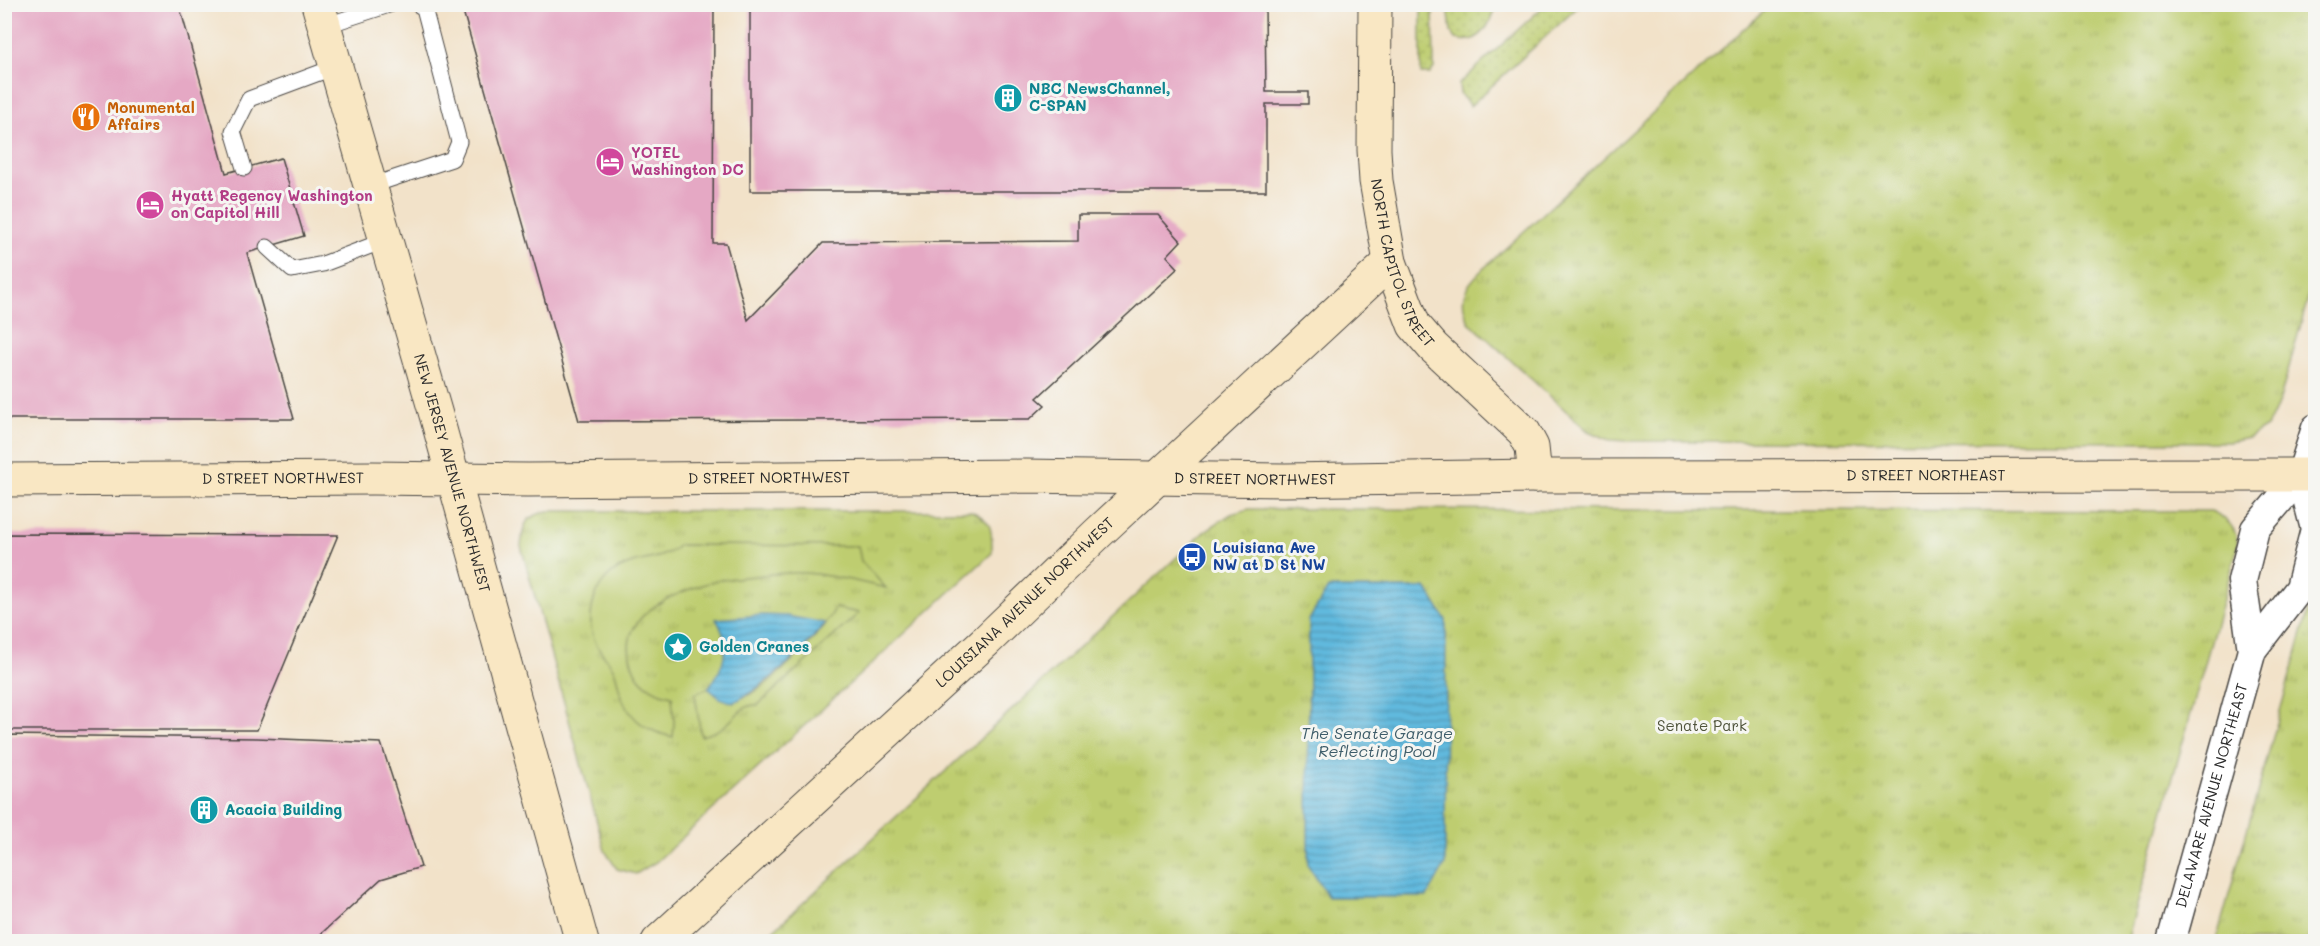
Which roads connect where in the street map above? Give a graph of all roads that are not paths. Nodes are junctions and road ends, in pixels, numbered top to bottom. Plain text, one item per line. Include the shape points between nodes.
1 (392, 4) edge
2 (417, 4) edge
3 (1375, 4) edge
4 (321, 15) edge
5 (335, 67) junction
6 (244, 168) dead end
7 (370, 186) junction
8 (386, 240) junction
9 (267, 247) dead end
10 (1390, 262) junction
11 (2316, 428) edge
12 (2308, 475) edge
13 (1535, 476) junction
14 (1157, 478) junction
15 (454, 479) junction
16 (4, 480) edge
17 (2252, 650) junction
18 (582, 942) edge
19 (658, 942) edge
20 (2171, 942) edge

1 - 4 lane
2 - 7 lane via 424,8 459,142 452,159
3 - 10 street, NORTH CAPITOL STREET via 1374,150
4 - 5 street, NEW JERSEY AVENUE NORTHWEST
5 - 6 lane via 249,99 233,131
5 - 7 street, NEW JERSEY AVENUE NORTHWEST
7 - 8 street, NEW JERSEY AVENUE NORTHWEST
8 - 9 lane via 322,264 292,270
8 - 15 street, NEW JERSEY AVENUE NORTHWEST
10 - 13 street, NORTH CAPITOL STREET via 1414,325 1432,347 1524,432 1532,447
10 - 14 street, LOUISIANA AVENUE NORTHWEST
11 - 12 street, DELAWARE AVENUE NORTHEAST
12 - 13 street, D STREET NORTHEAST
12 - 17 street, DELAWARE AVENUE NORTHEAST via 2315,529 2300,588
12 - 17 street, DELAWARE AVENUE NORTHEAST via 2255,529 2242,581
13 - 14 street, D STREET NORTHWEST
14 - 15 street, D STREET NORTHWEST
14 - 19 street, LOUISIANA AVENUE NORTHWEST
15 - 16 street, D STREET NORTHWEST
15 - 18 street, NEW JERSEY AVENUE NORTHWEST
17 - 20 street, DELAWARE AVENUE NORTHEAST

